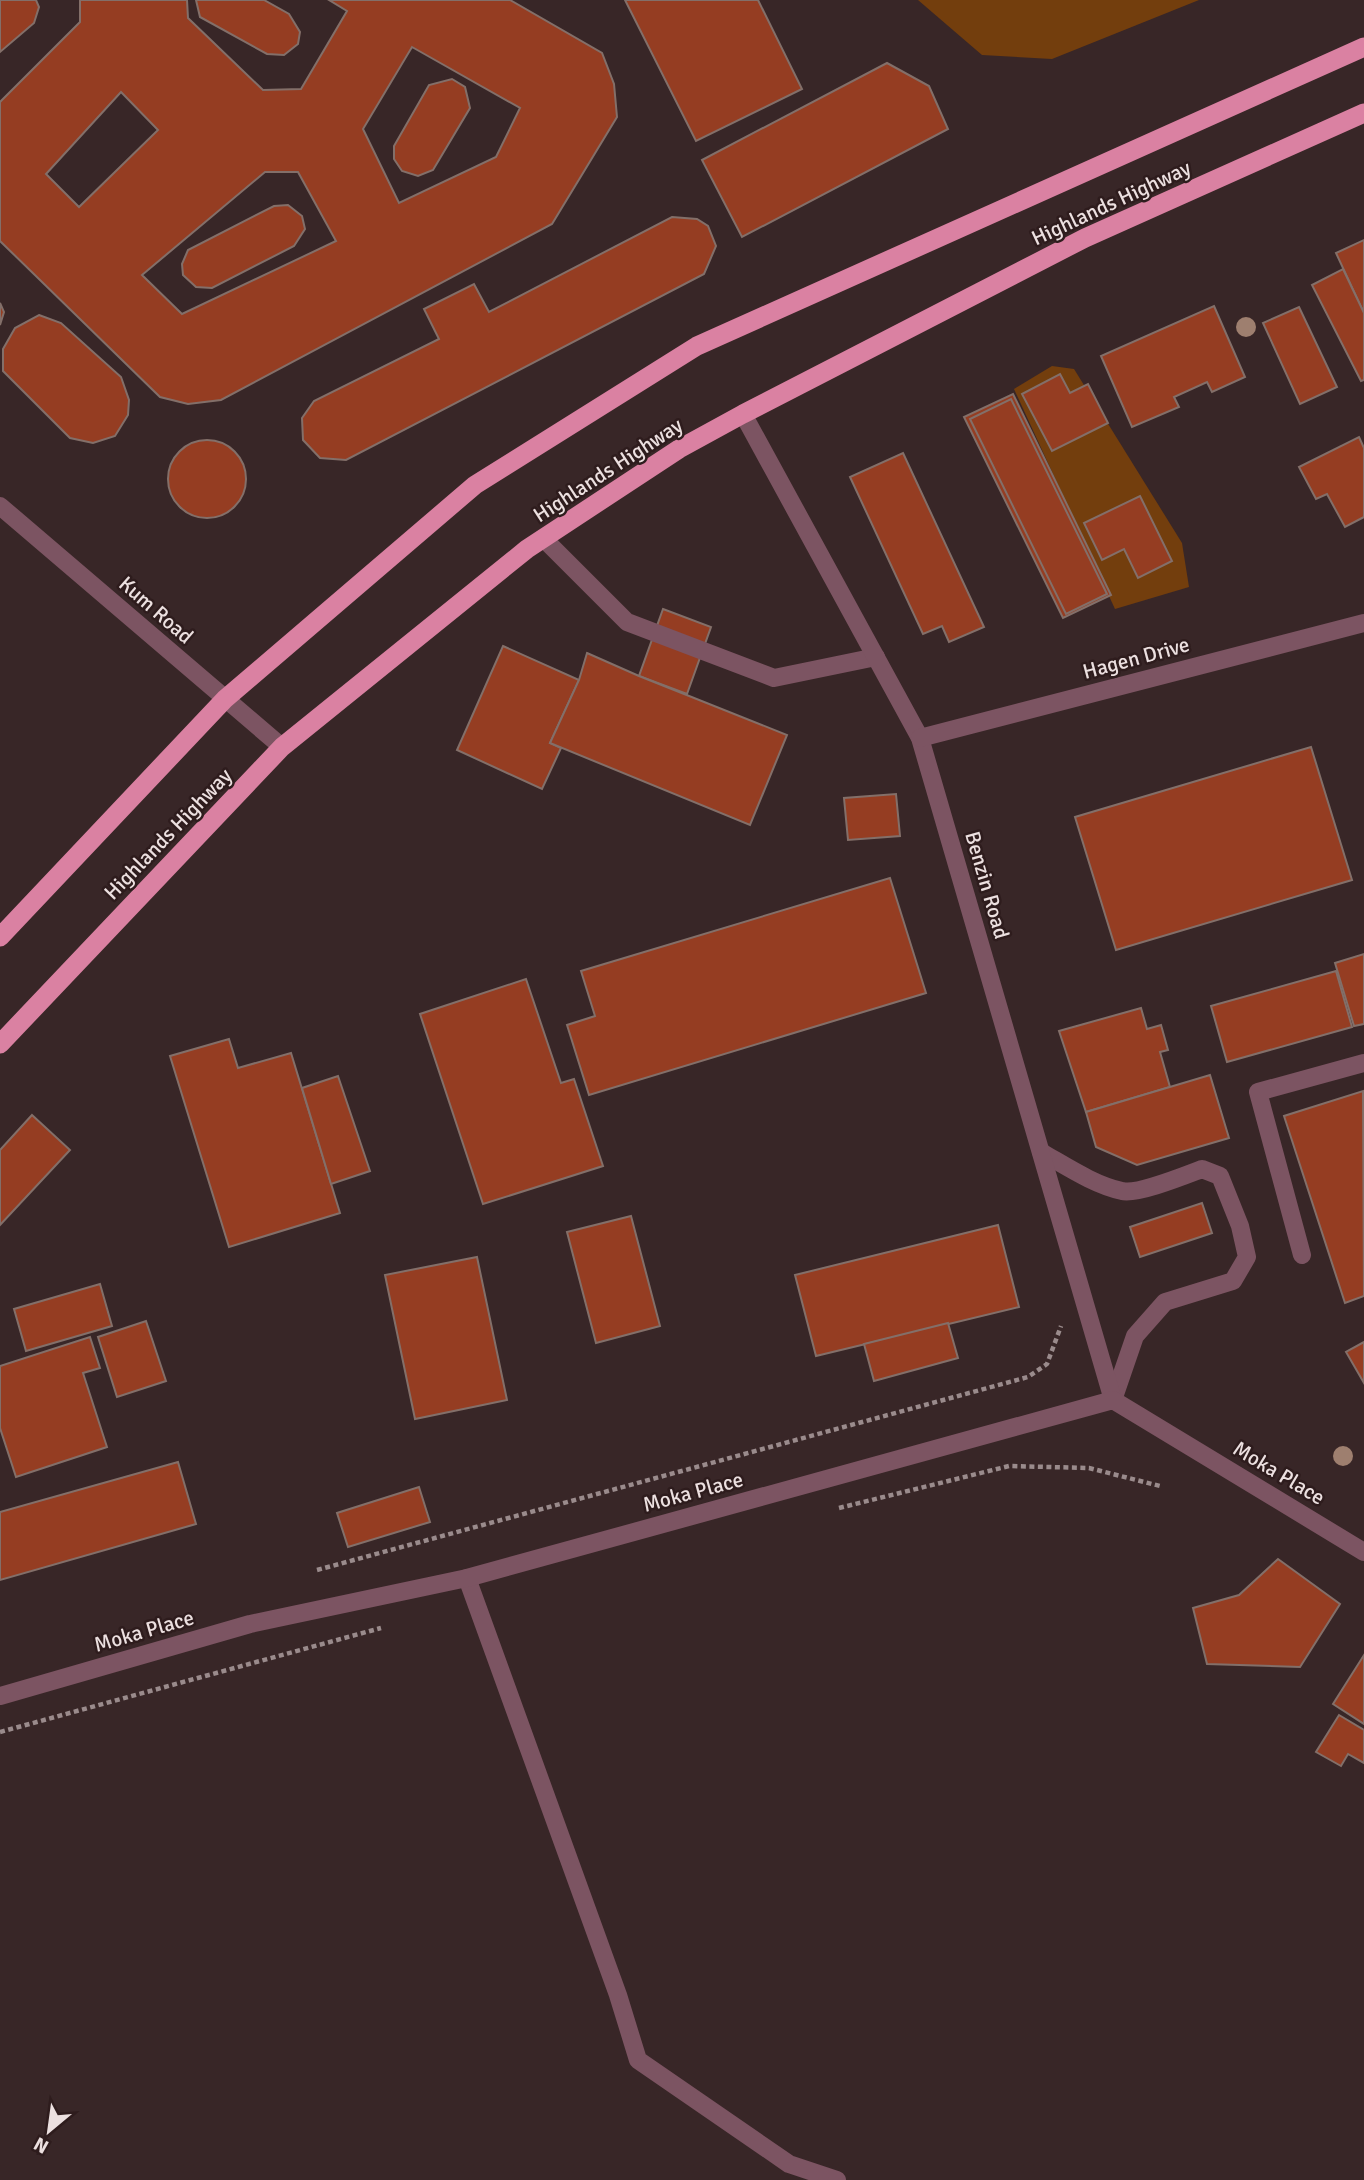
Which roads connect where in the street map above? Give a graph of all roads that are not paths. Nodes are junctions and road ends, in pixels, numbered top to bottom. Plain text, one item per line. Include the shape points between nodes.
1 (1364, 47) edge
2 (1364, 113) edge
3 (743, 414) junction
4 (0, 506) edge
5 (543, 538) junction
6 (1364, 623) edge
7 (876, 657) junction
8 (225, 699) junction
9 (920, 738) junction
10 (282, 747) junction
11 (0, 937) edge
12 (0, 1044) edge
13 (1364, 1063) edge
14 (1041, 1152) junction
15 (1302, 1255) dead end
16 (1114, 1400) junction
17 (1364, 1552) edge
18 (467, 1578) junction
19 (0, 1696) edge
20 (837, 2180) edge

1 - 8 highway, Highlands Highway via 697,346 475,485
2 - 3 highway, Highlands Highway via 1085,238
3 - 5 highway, Highlands Highway via 679,449
3 - 7 street, Benzin Road
4 - 8 street, Kum Road
5 - 7 street via 627,622 774,678
5 - 10 highway, Highlands Highway
6 - 9 street, Hagen Drive
7 - 9 street, Benzin Road
8 - 10 street, Kum Road
8 - 11 highway, Highlands Highway
9 - 14 street, Benzin Road
10 - 12 highway, Highlands Highway
13 - 15 street via 1258,1092
14 - 16 street, Benzin Road
14 - 16 street via 1124,1192 1202,1169 1220,1176 1240,1226 1247,1257 1233,1281 1165,1301 1135,1336
16 - 17 street, Moka Place
16 - 18 street, Moka Place
18 - 19 street, Moka Place via 250,1624
18 - 20 street via 638,2060 789,2164

